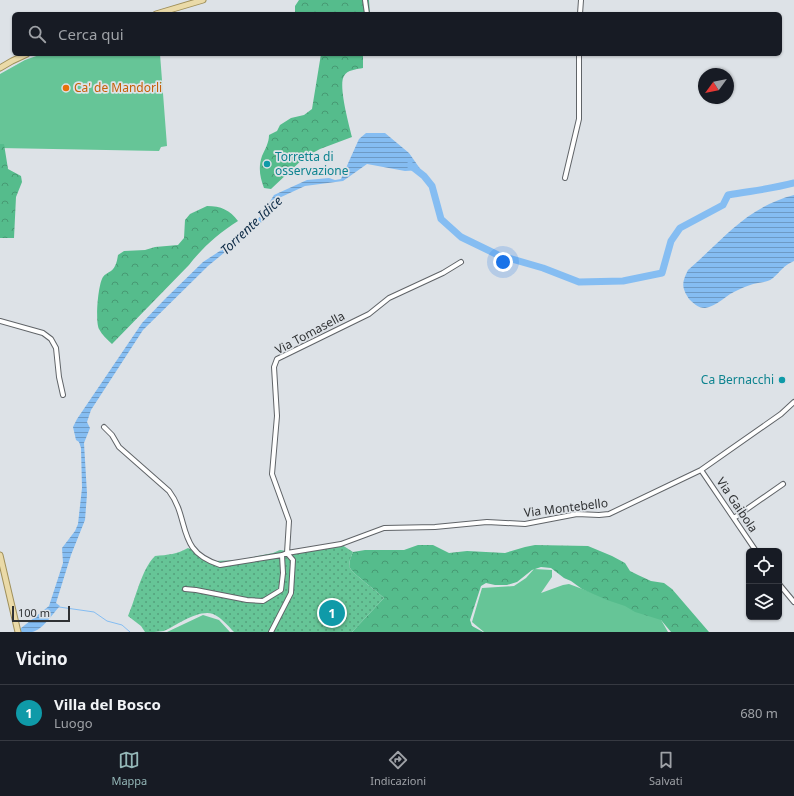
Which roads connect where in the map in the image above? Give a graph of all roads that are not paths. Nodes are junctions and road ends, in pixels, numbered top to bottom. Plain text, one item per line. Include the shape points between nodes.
1 (203, 0) edge
2 (365, 0) edge
3 (581, 0) edge
4 (163, 12) edge
5 (366, 12) edge
6 (580, 12) edge
7 (23, 56) edge
8 (579, 56) edge
9 (0, 68) edge
10 (565, 178) dead end
11 (461, 262) dead end
12 (0, 321) edge
13 (63, 394) dead end
14 (794, 402) edge
15 (104, 428) dead end
16 (701, 470) junction
17 (783, 484) dead end
18 (734, 518) junction
19 (754, 548) edge
20 (287, 553) junction
21 (282, 555) junction
22 (0, 556) edge
23 (782, 588) edge
24 (185, 589) dead end
25 (794, 602) edge
26 (18, 632) edge
27 (271, 632) edge

1 - 4 main road
2 - 5 street
3 - 6 street
7 - 9 main road
8 - 10 street via 579,119
11 - 20 street, Via Tomasella via 389,298 369,314 277,359 274,367 277,416 272,474 289,521
12 - 13 street via 43,333 51,338 56,348
14 - 16 street, Via Montebello via 781,414
15 - 21 street, Via Montebello via 132,460 169,491 179,509 187,539 194,549 210,562 220,565
16 - 18 street, Via Gaibola
16 - 20 street, Via Montebello via 610,514 577,514 525,524 487,522 384,528 341,544
17 - 18 street
18 - 19 street, Via Gaibola
20 - 21 street, Via Montebello
20 - 27 street via 293,560 291,593
21 - 24 street via 284,573 281,590 263,601
22 - 26 main road
23 - 25 street

